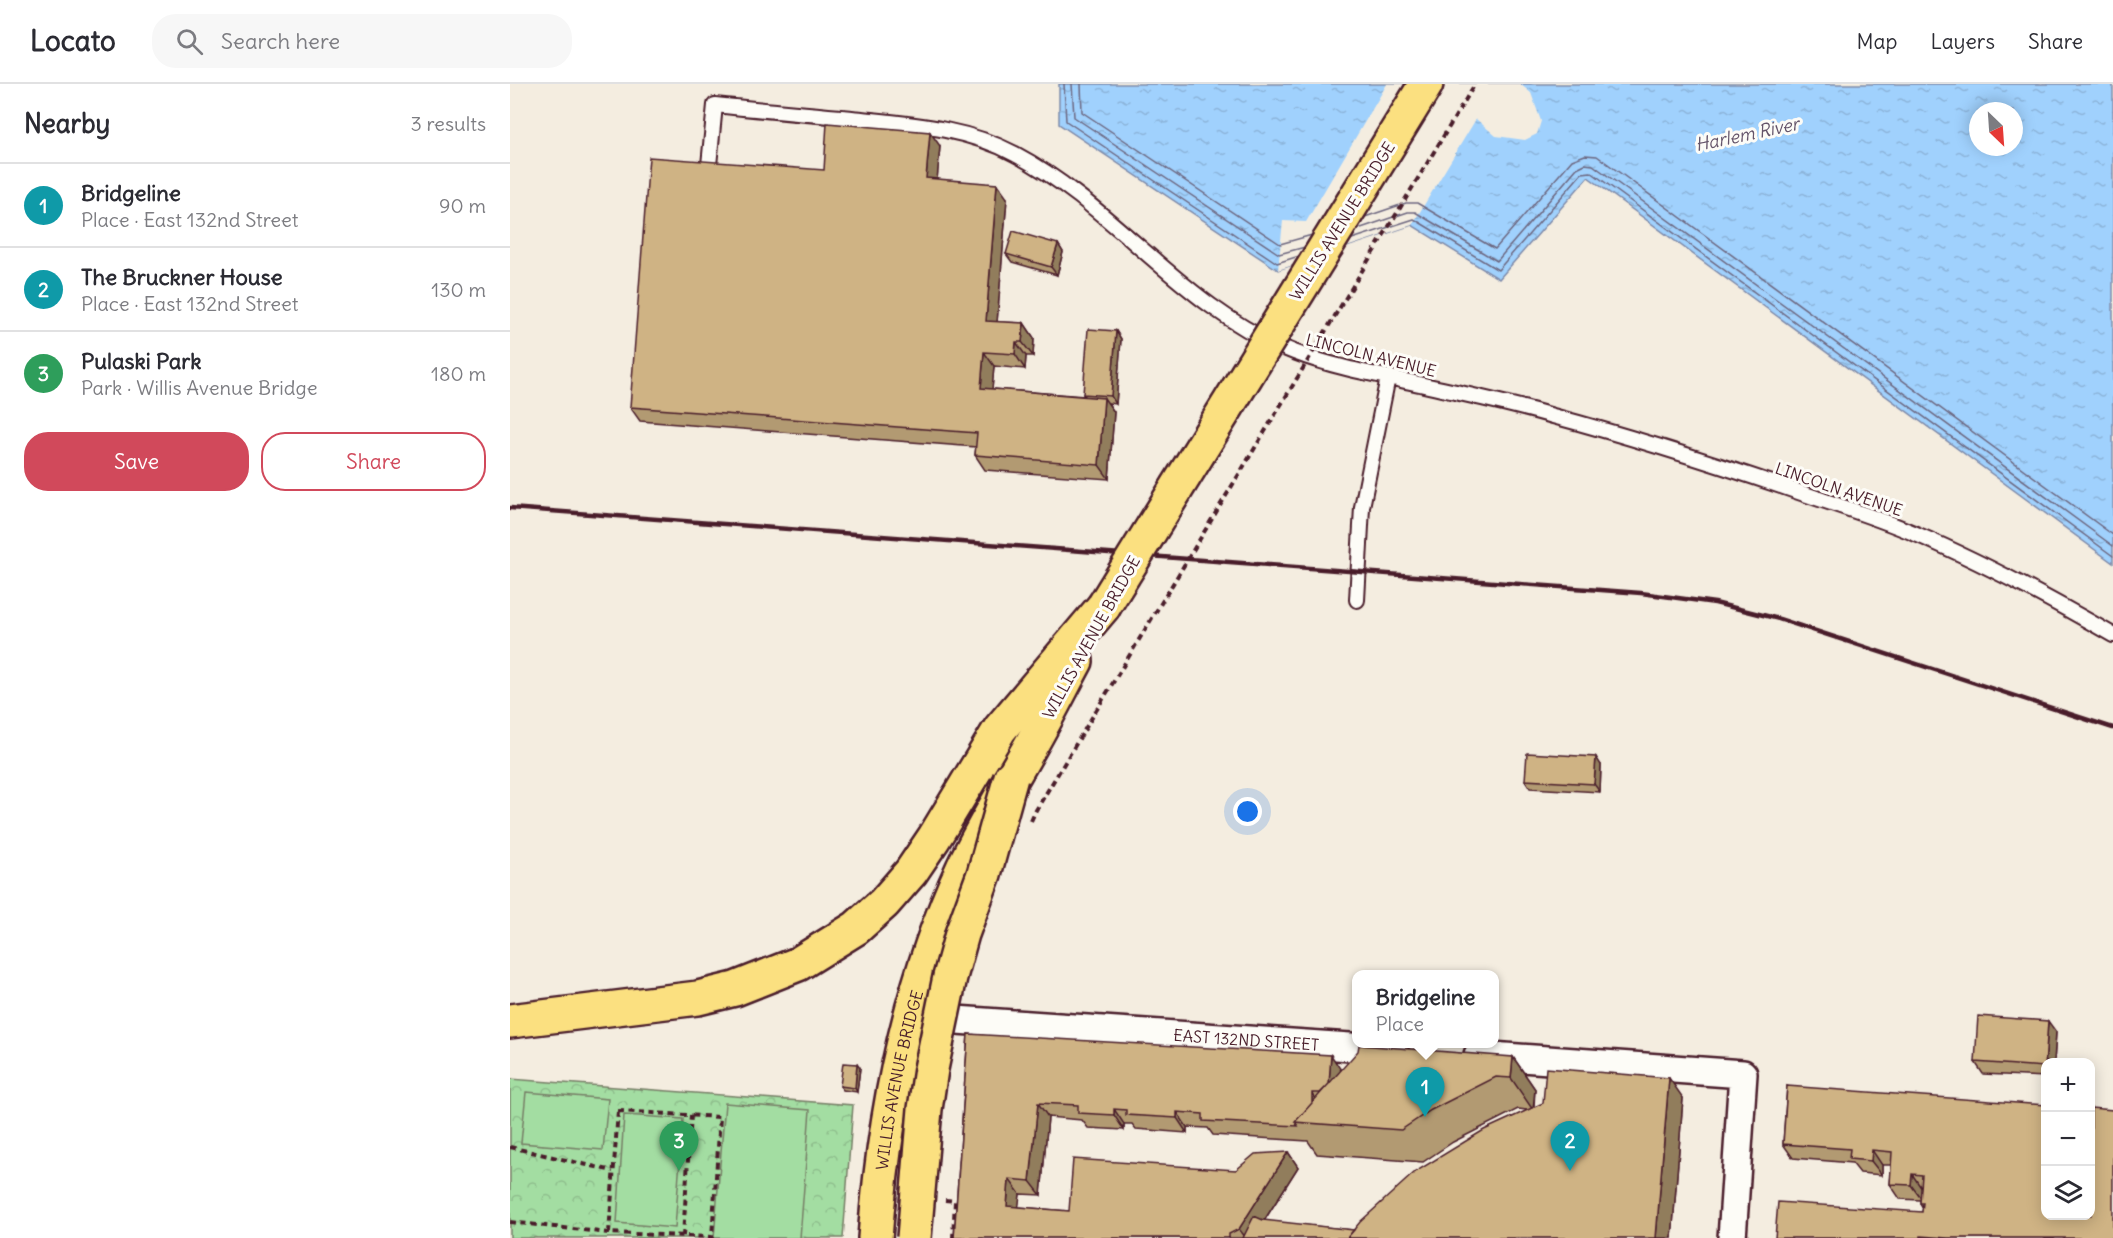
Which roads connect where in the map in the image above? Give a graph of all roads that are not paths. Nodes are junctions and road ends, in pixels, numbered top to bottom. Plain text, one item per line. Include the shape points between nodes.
1 (1426, 84) edge
2 (708, 175) edge
3 (1388, 377) junction
4 (1356, 600) dead end
5 (1104, 606) junction
6 (2113, 635) edge
7 (1011, 777) junction
8 (510, 1022) edge
9 (1352, 1047) edge
10 (1366, 1048) edge
11 (1424, 1052) edge
12 (1459, 1054) edge
13 (875, 1238) edge
14 (901, 1238) edge
15 (915, 1238) edge
16 (1732, 1238) edge

1 - 5 main road, WILLIS AVENUE BRIDGE, bridge
2 - 3 lane, LINCOLN AVENUE via 715,105 896,122 975,137 1012,152 1063,184 1197,295 1242,327 1317,361
3 - 4 lane via 1362,507
3 - 6 lane, LINCOLN AVENUE via 1558,417 1878,519 1989,567
5 - 7 main road, WILLIS AVENUE BRIDGE
5 - 8 main road via 1000,729 911,872 856,928 798,964 735,989 698,998
7 - 13 main road, WILLIS AVENUE BRIDGE, bridge via 963,868 929,956 892,1100
7 - 15 main road, bridge via 948,987 925,1108
9 - 14 street, EAST 132ND STREET via 927,1018 910,1115
10 - 11 street, EAST 132ND STREET
12 - 16 street via 1743,1074

